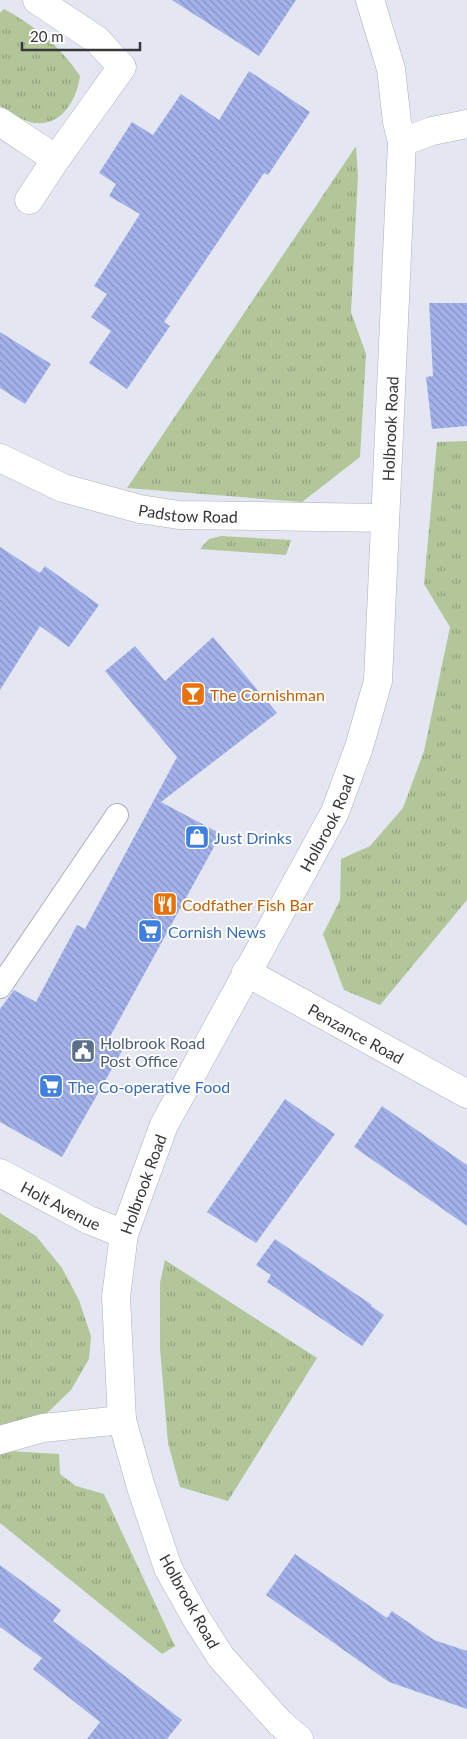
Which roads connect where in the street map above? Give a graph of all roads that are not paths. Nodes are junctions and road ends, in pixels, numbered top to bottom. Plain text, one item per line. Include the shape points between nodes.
1 (37, 0) edge
2 (370, 0) edge
3 (0, 122) edge
4 (467, 124) edge
5 (402, 142) junction
6 (56, 159) junction
7 (30, 200) dead end
8 (0, 458) edge
9 (385, 518) junction
10 (118, 815) dead end
11 (246, 972) junction
12 (0, 987) edge
13 (467, 1094) edge
14 (0, 1173) edge
15 (124, 1234) junction
16 (122, 1420) junction
17 (0, 1440) edge
18 (300, 1739) edge

1 - 6 street via 97,40 122,67
2 - 5 street, Holbrook Road via 391,69
3 - 6 street
4 - 5 street via 432,131
5 - 9 street, Holbrook Road
6 - 7 street
8 - 9 street, Padstow Road via 63,488 162,513
9 - 11 street, Holbrook Road via 378,682 359,747 335,812
10 - 12 lane
11 - 13 street, Penzance Road
11 - 15 street, Holbrook Road via 164,1125
14 - 15 street, Holt Avenue via 89,1220
15 - 16 street, Holbrook Road via 116,1297
16 - 17 street via 43,1428
16 - 18 street, Holbrook Road via 168,1568 221,1657 280,1723

